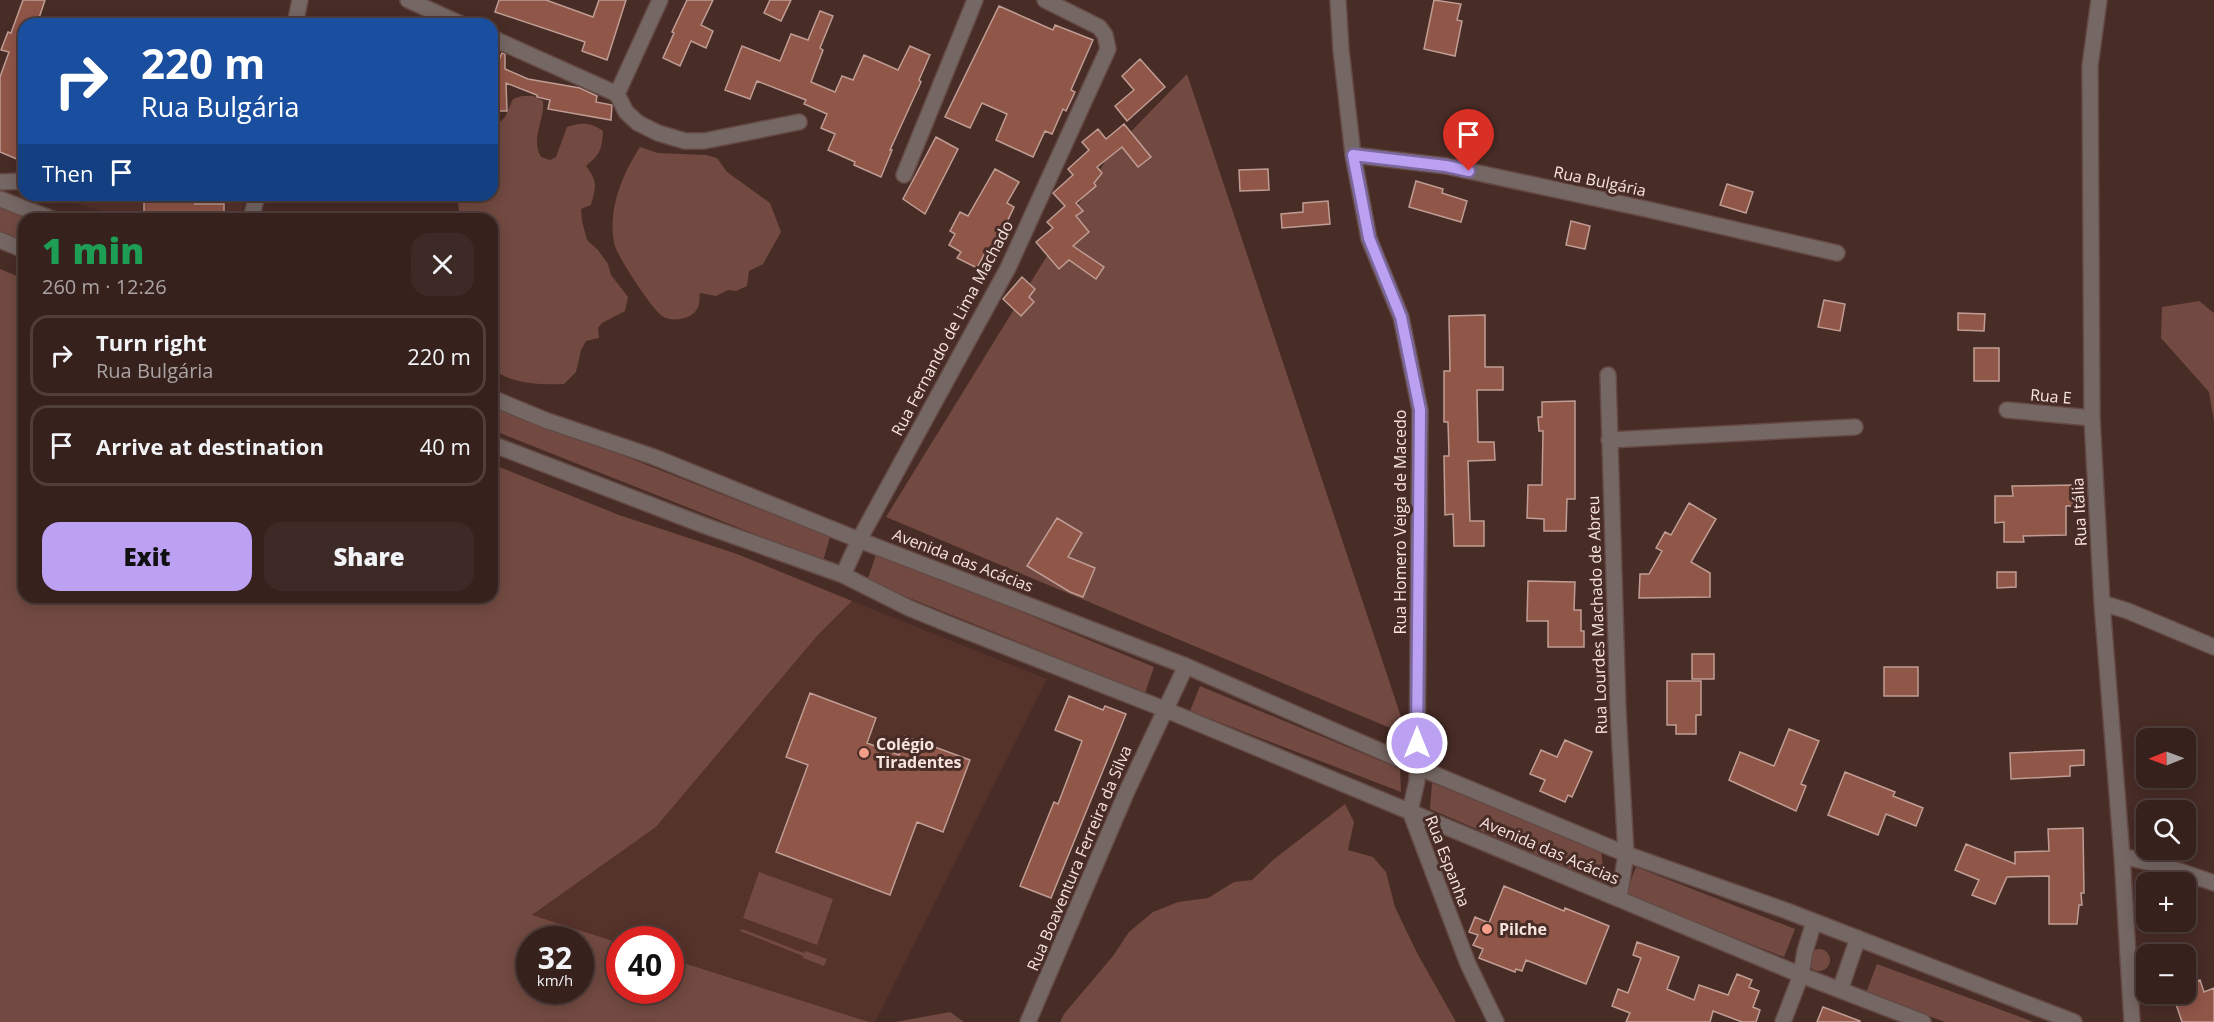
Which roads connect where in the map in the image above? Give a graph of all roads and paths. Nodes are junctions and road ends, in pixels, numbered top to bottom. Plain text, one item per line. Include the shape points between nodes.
1 (300, 0) edge
2 (408, 0) edge
3 (660, 0) edge
4 (975, 0) edge
5 (1045, 0) edge
6 (1338, 0) edge
7 (2099, 0) edge
8 (296, 18) edge
9 (448, 18) edge
10 (498, 41) edge
11 (617, 94) junction
12 (799, 122) dead end
13 (1353, 155) junction
14 (904, 175) dead end
15 (18, 181) edge
16 (0, 182) edge
17 (0, 199) edge
18 (36, 213) edge
19 (0, 240) edge
20 (18, 248) edge
21 (1837, 253) dead end
22 (1608, 375) dead end
23 (498, 400) edge
24 (2007, 410) dead end
25 (2092, 418) junction
26 (1855, 427) dead end
27 (1609, 440) junction
28 (498, 446) edge
29 (859, 540) junction
30 (843, 575) junction
31 (2102, 603) junction
32 (2214, 646) edge
33 (1186, 666) junction
34 (1164, 710) junction
35 (1417, 774) junction
36 (1410, 811) junction
37 (1626, 854) junction
38 (2122, 856) junction
39 (2214, 883) edge
40 (1619, 898) junction
41 (1814, 922) junction
42 (1858, 938) junction
43 (1801, 975) junction
44 (1839, 990) junction
45 (1028, 1022) edge
46 (1496, 1022) edge
47 (1783, 1022) edge
48 (1923, 1022) edge
49 (2074, 1022) edge
50 (2132, 1022) edge

1 - 8 street
2 - 9 street
3 - 11 street
4 - 14 street
5 - 29 street, Rua Fernando de Lima Machado via 1099,27 1106,35 1108,49 1008,268
6 - 13 street, Rua Homero Veiga de Macedo
7 - 25 street, Rua Itália via 2090,66
10 - 11 street
11 - 12 street via 626,112 638,123 685,141 704,141
13 - 21 street, Rua Bulgária via 1446,166
13 - 35 street, Rua Homero Veiga de Macedo via 1369,238 1401,317 1420,410
15 - 16 street
17 - 18 street
19 - 20 street
22 - 27 street, Rua Lourdes Machado de Abreu
23 - 29 street, Avenida das Acácias via 654,457
24 - 25 street, Rua E
25 - 31 street, Rua Itália
26 - 27 street
27 - 37 street, Rua Lourdes Machado de Abreu
28 - 30 street, Avenida das Acácias
29 - 30 street, Rua Fernando de Lima Machado
29 - 33 street, Avenida das Acácias
30 - 34 street, Avenida das Acácias via 929,616
31 - 32 street
31 - 38 street, Rua Itália
33 - 34 street
33 - 35 street, Avenida das Acácias
34 - 36 street, Avenida das Acácias
34 - 45 street, Rua Boaventura Ferreira da Silva
35 - 36 street, Rua Homero Veiga de Macedo
35 - 37 street, Avenida das Acácias
36 - 40 street, Avenida das Acácias
36 - 46 street, Rua Espanha via 1467,964
37 - 40 street, Rua Lourdes Machado de Abreu
37 - 41 street, Avenida das Acácias
38 - 39 street
38 - 50 street, Rua Itália
40 - 43 street, Avenida das Acácias
41 - 42 street, Avenida das Acácias
41 - 43 street
42 - 44 street
42 - 49 street, Avenida das Acácias
43 - 44 street, Avenida das Acácias
43 - 47 street
44 - 48 street, Avenida das Acácias

